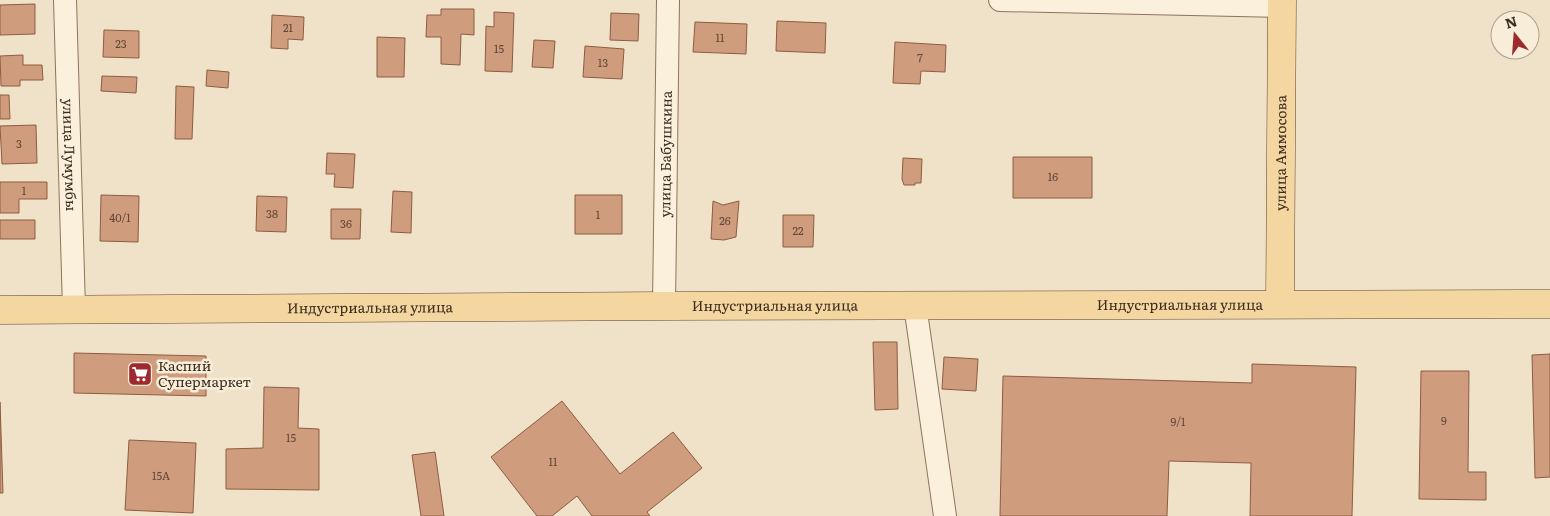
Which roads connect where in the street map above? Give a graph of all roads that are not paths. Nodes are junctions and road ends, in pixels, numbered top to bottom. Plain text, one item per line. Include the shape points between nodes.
1 (65, 0) edge
2 (668, 0) edge
3 (1000, 0) edge
4 (1282, 3) edge
5 (1280, 304) junction
6 (1550, 304) edge
7 (915, 305) junction
8 (664, 306) junction
9 (74, 309) junction
10 (0, 310) edge
11 (945, 516) edge

1 - 9 street, улица Лумумбы
2 - 8 street, улица Бабушкина
3 - 4 street
4 - 5 main road, улица Аммосова
5 - 6 main road, Индустриальная улица
5 - 7 main road, Индустриальная улица
7 - 8 main road, Индустриальная улица
7 - 11 street
8 - 9 main road, Индустриальная улица
9 - 10 main road, Индустриальная улица

